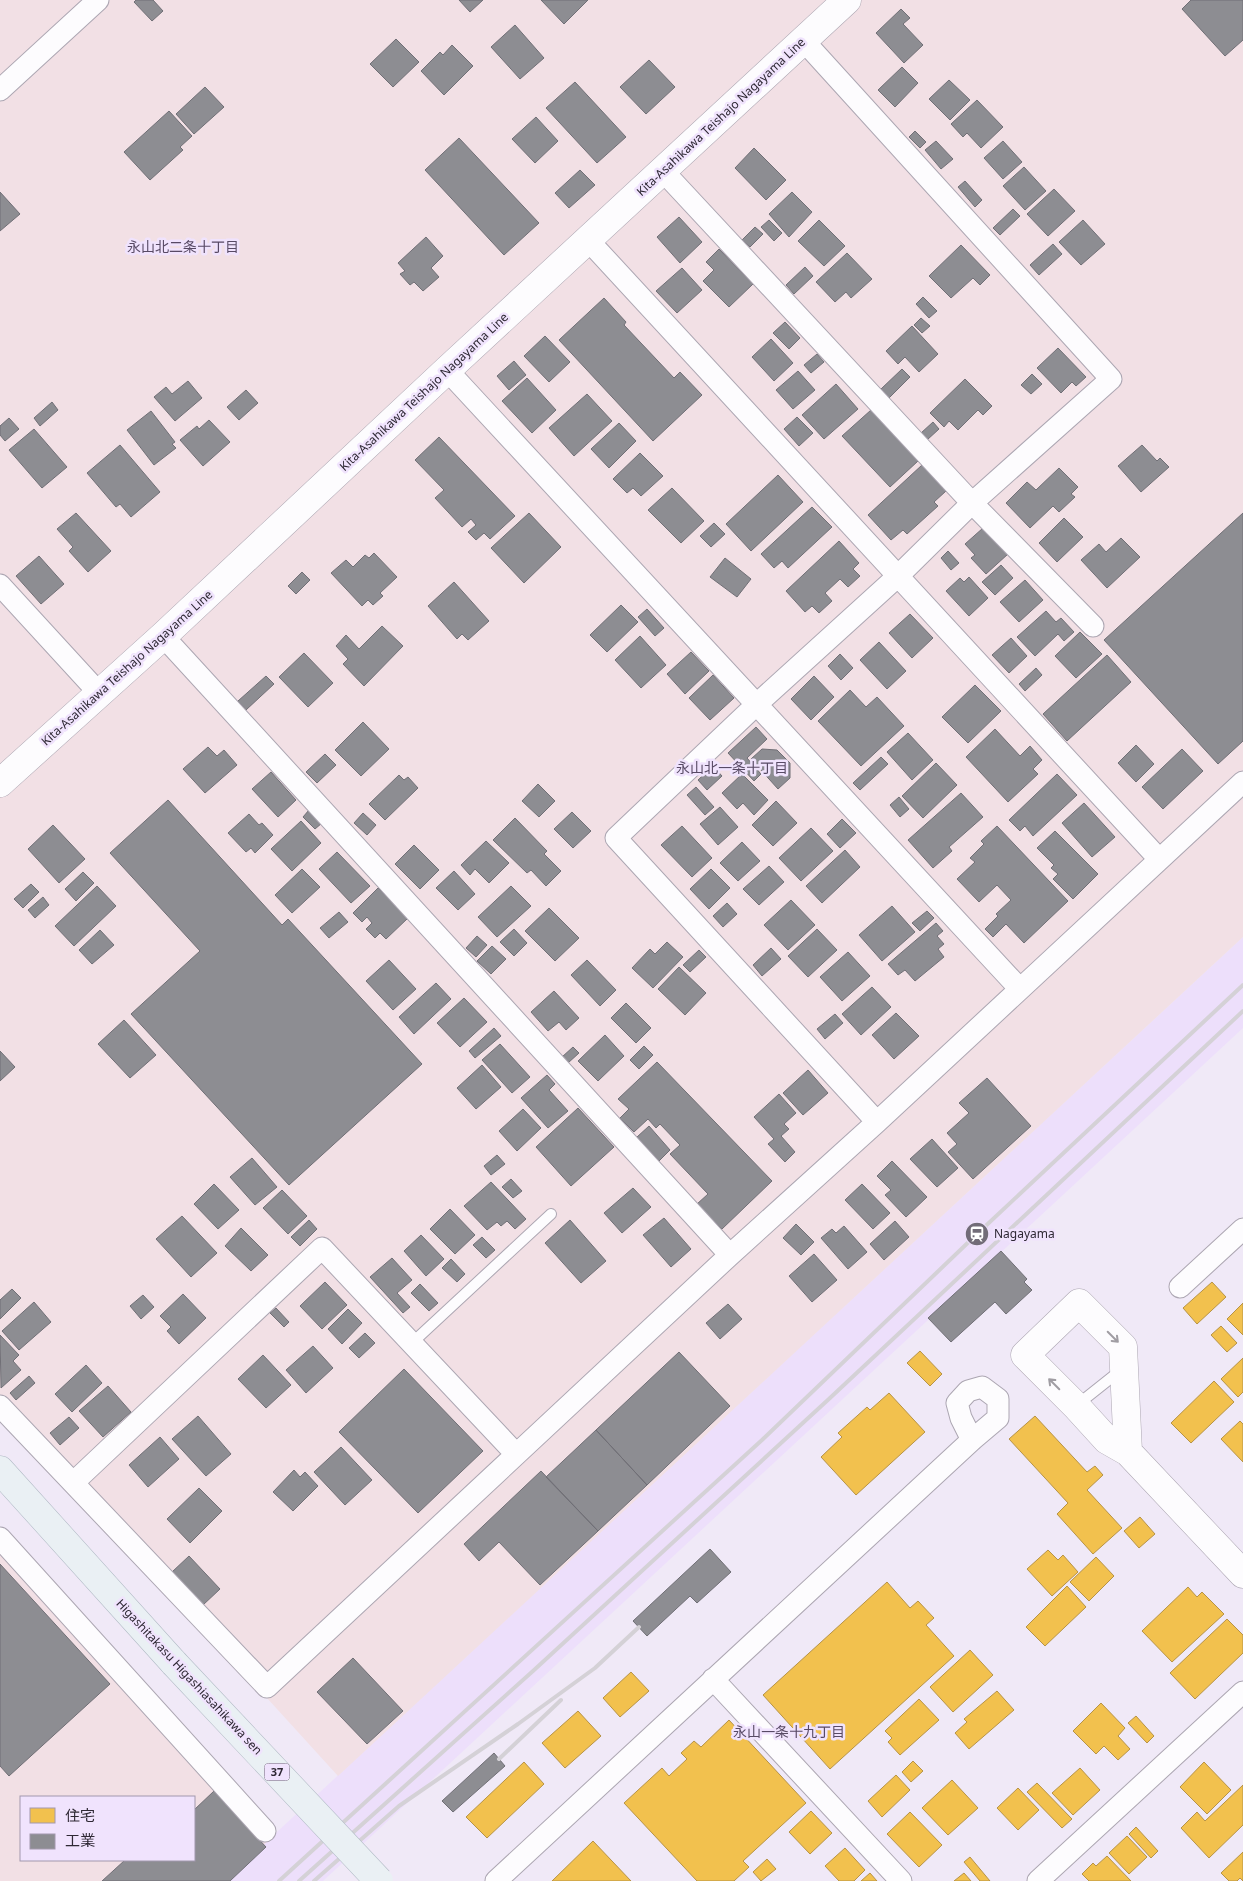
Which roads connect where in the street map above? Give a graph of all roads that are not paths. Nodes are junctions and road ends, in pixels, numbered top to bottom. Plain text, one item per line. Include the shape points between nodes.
1 (98, 0) edge
2 (846, 0) edge
3 (803, 40) junction
4 (0, 90) edge
5 (662, 170) junction
6 (588, 240) junction
7 (447, 370) junction
8 (972, 502) junction
9 (898, 576) junction
10 (0, 585) edge
11 (1093, 626) dead end
12 (163, 636) junction
13 (98, 693) junction
14 (757, 704) junction
15 (1243, 782) edge
16 (0, 783) edge
17 (1159, 859) junction
18 (1020, 989) junction
19 (877, 1122) junction
20 (551, 1214) dead end
21 (1239, 1241) edge
22 (730, 1255) junction
23 (1180, 1288) dead end
24 (412, 1343) junction
25 (1123, 1368) junction
26 (0, 1406) edge
27 (1076, 1406) junction
28 (972, 1440) dead end
29 (1128, 1452) junction
30 (516, 1454) junction
31 (0, 1470) edge
32 (74, 1482) junction
33 (0, 1538) edge
34 (1243, 1574) edge
35 (713, 1679) junction
36 (1243, 1692) edge
37 (265, 1831) dead end
38 (379, 1881) edge
39 (496, 1881) edge
40 (901, 1881) edge
41 (1038, 1881) edge

1 - 4 street
2 - 3 main road, Kita-Asahikawa Teishajo Nagayama Line
3 - 5 main road, Kita-Asahikawa Teishajo Nagayama Line
3 - 8 street via 1111,379
5 - 6 main road, Kita-Asahikawa Teishajo Nagayama Line
5 - 8 street
6 - 7 main road, Kita-Asahikawa Teishajo Nagayama Line
6 - 9 street
7 - 12 main road, Kita-Asahikawa Teishajo Nagayama Line
7 - 14 street
8 - 9 street
8 - 11 street
9 - 14 street
9 - 17 street
10 - 13 street
12 - 13 main road, Kita-Asahikawa Teishajo Nagayama Line
12 - 22 street
13 - 16 main road, Kita-Asahikawa Teishajo Nagayama Line
14 - 18 street
14 - 19 street via 616,838
15 - 17 street
17 - 18 street
18 - 19 street
19 - 22 street
20 - 24 lane
21 - 23 street
22 - 30 street
24 - 30 street
24 - 32 street via 322,1248
25 - 27 lane
27 -> 25 main road via 1025,1355 1079,1303 1123,1347
25 - 29 main road
26 - 32 street
27 - 29 main road via 1107,1440
28 - 35 street
29 - 34 main road
30 - 32 street via 267,1687
31 - 38 main road, Higashitakasu Higashiasahikawa sen / 37, bridge
33 - 37 street
35 - 39 street
35 - 40 street
36 - 41 street

